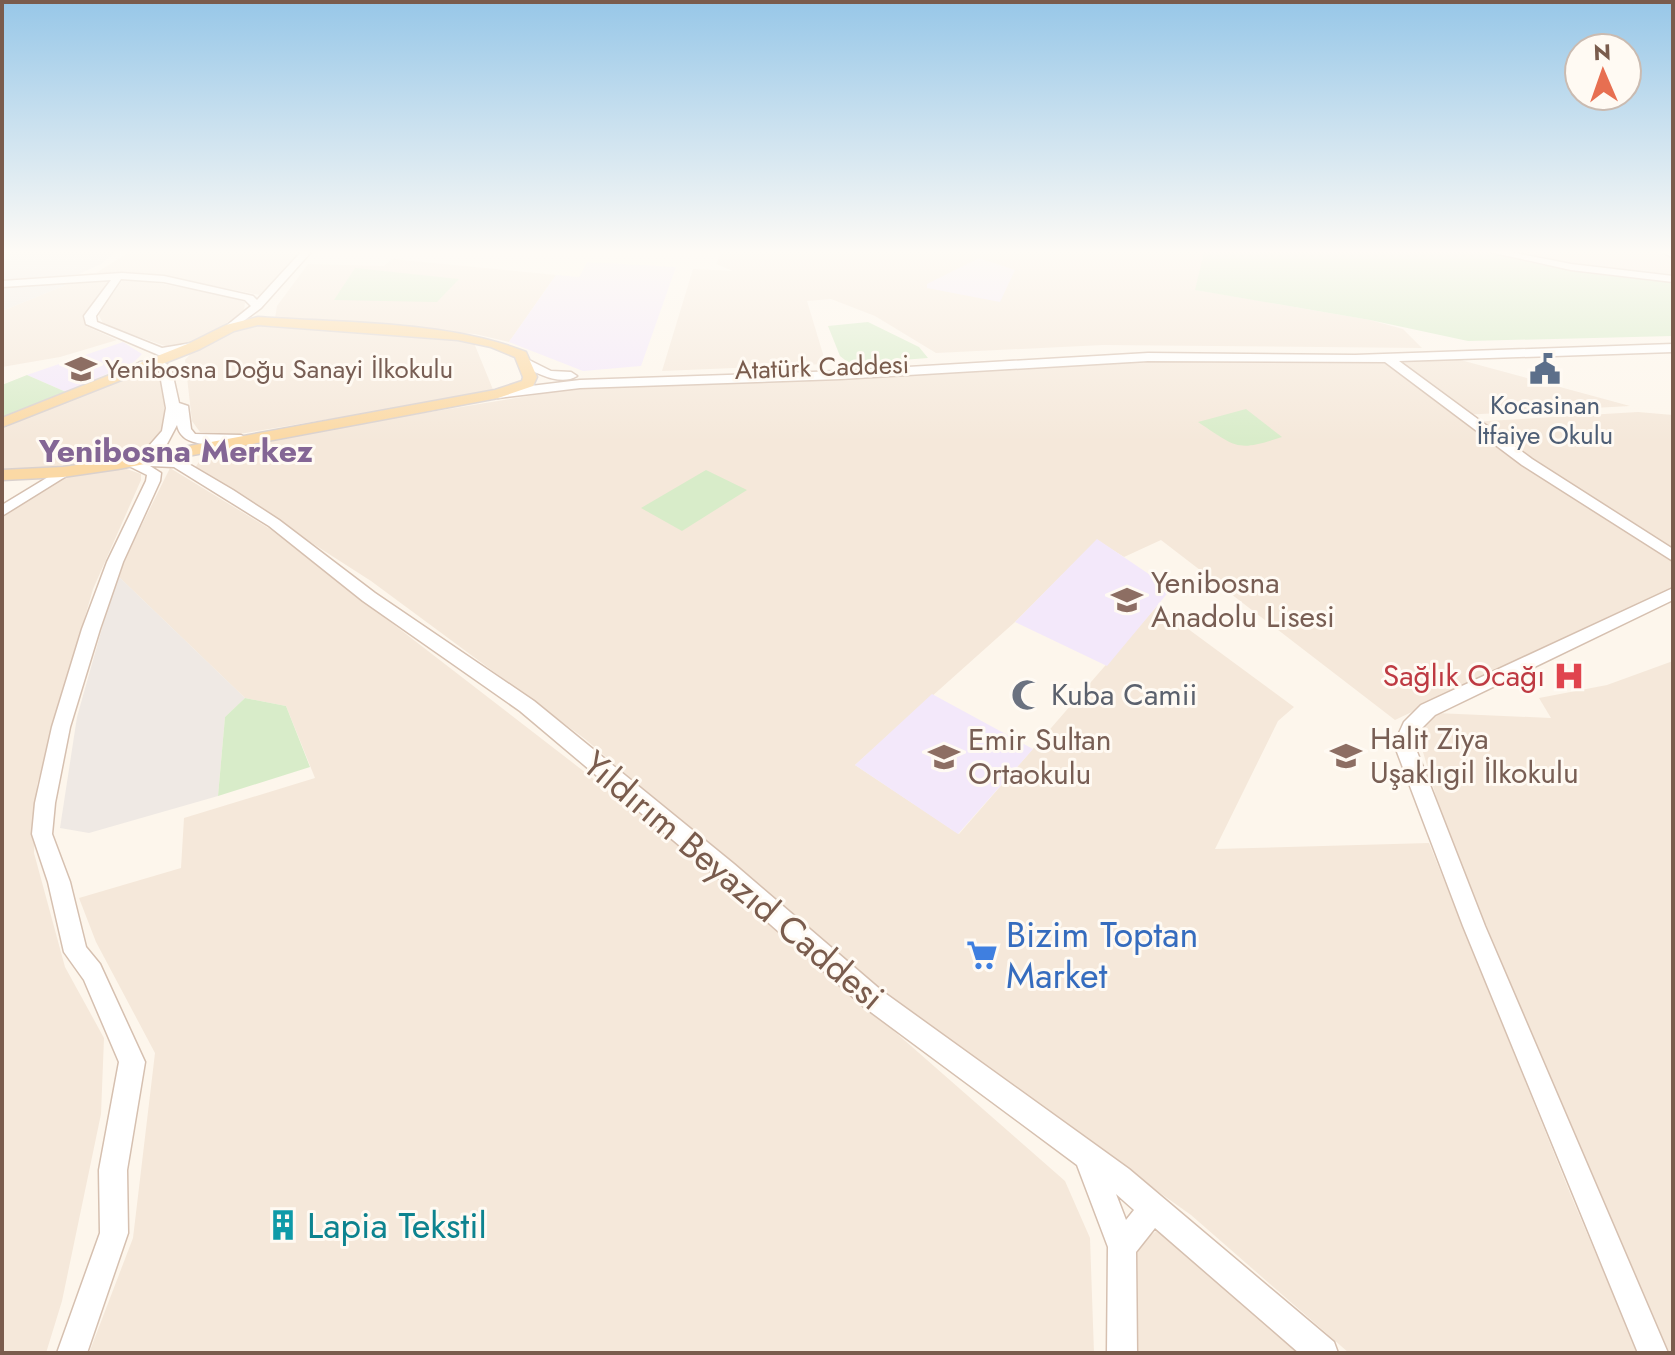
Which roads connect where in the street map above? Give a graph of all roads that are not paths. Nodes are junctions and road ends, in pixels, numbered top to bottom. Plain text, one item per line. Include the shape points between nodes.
1 (92, 315) edge
2 (246, 315) edge
3 (264, 315) edge
4 (270, 320) junction
5 (230, 328) junction
6 (1673, 342) edge
7 (195, 346) junction
8 (148, 347) junction
9 (1673, 348) edge
10 (1388, 358) junction
11 (527, 363) junction
12 (139, 366) junction
13 (874, 373) junction
14 (860, 387) dead end
15 (498, 394) junction
16 (2, 423) edge
17 (184, 430) junction
18 (241, 439) junction
19 (185, 460) junction
20 (118, 464) junction
21 (63, 472) junction
22 (2, 475) edge
23 (2, 512) edge
24 (1673, 556) edge
25 (1673, 593) edge
26 (1088, 1158) junction
27 (1154, 1207) junction
28 (1122, 1247) junction
29 (72, 1353) edge
30 (1122, 1353) edge
31 (1323, 1353) edge
32 (1653, 1353) edge

1 - 8 main road via 91,321 108,332
2 - 5 main road
3 - 4 main road
4 - 5 main road, Atatürk Caddesi
4 - 11 main road, Atatürk Caddesi via 458,336 510,349
5 - 7 main road, Atatürk Caddesi
6 - 11 main road, Atatürk Caddesi via 1356,353 1135,351 562,377
7 - 8 main road via 171,352
7 - 12 main road, Atatürk Caddesi
7 - 17 main road via 174,365
8 - 12 main road via 152,353
9 - 10 main road
10 - 13 main road via 1148,357
10 - 24 main road via 1539,473
11 - 15 main road via 528,383
12 - 16 main road, Atatürk Caddesi
12 - 20 main road via 165,367 172,406 170,435 161,447
13 - 14 main road
13 - 15 main road via 580,384
15 - 18 main road
17 - 18 main road via 200,440
17 - 19 main road
18 - 19 main road via 199,449
19 - 20 main road
19 - 26 main road, Yıldırım Beyazıd Caddesi via 527,706 873,999
20 - 21 main road
20 - 29 main road via 148,468 153,481 91,629 61,727 42,834 76,952 92,972 132,1062 113,1170 114,1233
21 - 22 main road
21 - 23 main road
25 - 32 main road via 1428,710 1411,727 1404,744 1474,926
26 - 27 main road, Yıldırım Beyazıd Caddesi
26 - 28 main road
27 - 28 main road
27 - 31 main road, Yıldırım Beyazıd Caddesi
28 - 30 main road

